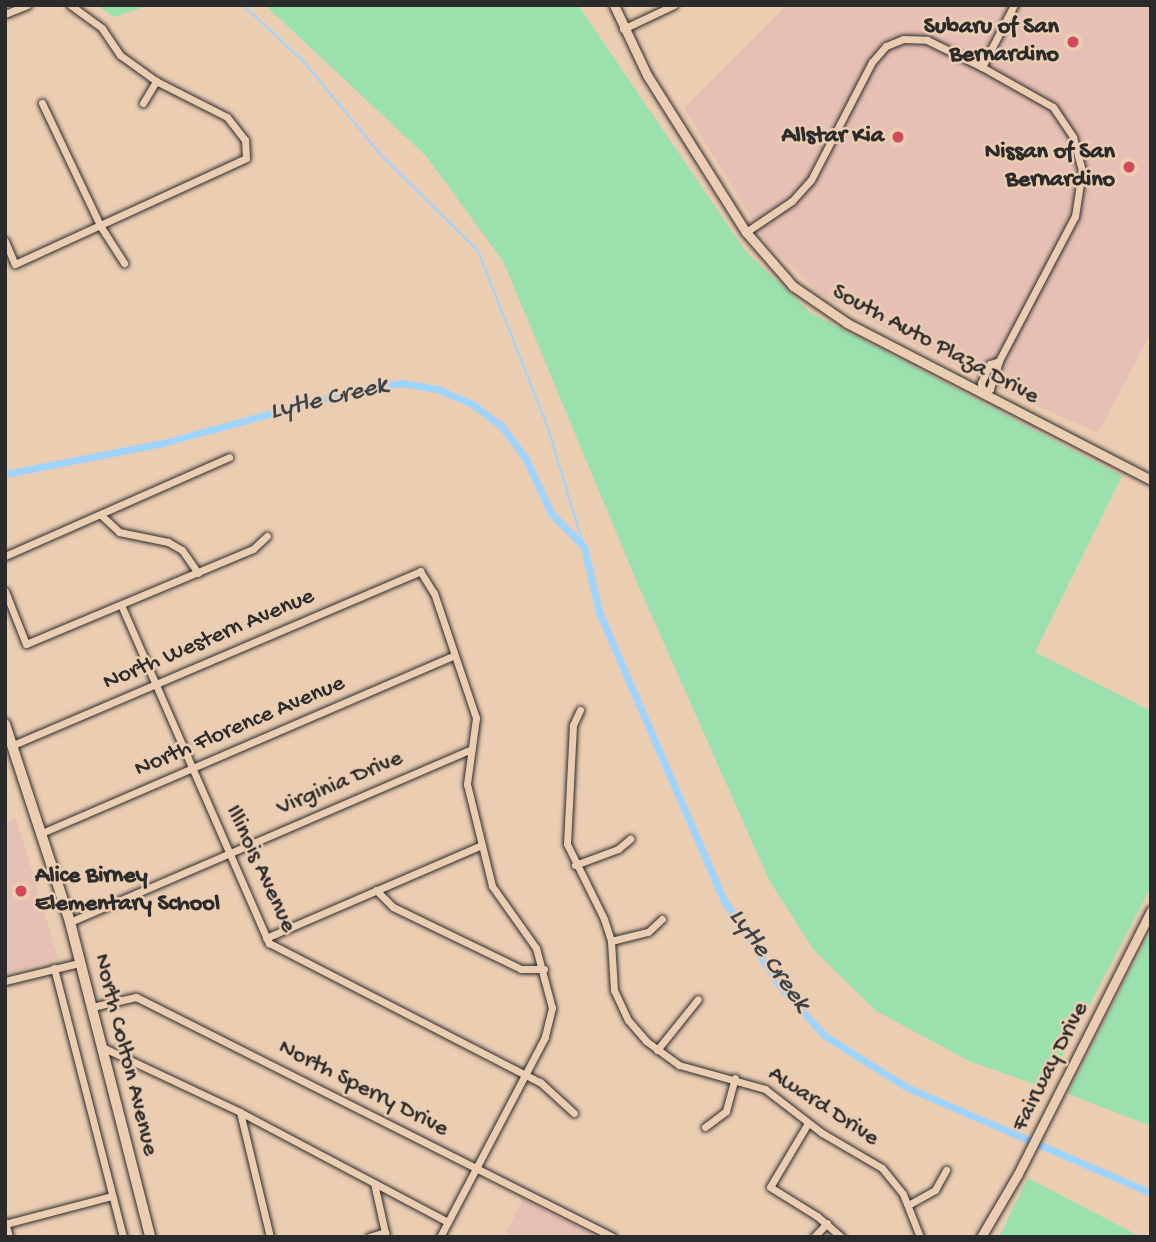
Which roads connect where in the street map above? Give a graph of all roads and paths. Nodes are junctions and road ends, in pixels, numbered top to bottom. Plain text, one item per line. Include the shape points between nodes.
1 (27, 5) edge
2 (70, 5) edge
3 (614, 5) edge
4 (674, 5) edge
5 (1014, 5) edge
6 (5, 14) edge
7 (623, 30) junction
8 (982, 67) junction
9 (156, 81) junction
10 (42, 103) dead end
11 (143, 103) dead end
12 (101, 227) junction
13 (746, 232) junction
14 (5, 241) edge
15 (124, 263) dead end
16 (983, 392) junction
17 (229, 457) dead end
18 (1151, 480) edge
19 (101, 515) junction
20 (267, 536) dead end
21 (5, 556) edge
22 (198, 573) junction
23 (5, 591) edge
24 (122, 607) junction
25 (452, 656) junction
26 (156, 683) junction
27 (580, 710) dead end
28 (5, 724) edge
29 (13, 745) junction
30 (471, 748) junction
31 (192, 768) junction
32 (44, 832) junction
33 (630, 838) dead end
34 (482, 845) junction
35 (229, 853) junction
36 (575, 865) junction
37 (376, 890) junction
38 (1151, 911) edge
39 (662, 919) dead end
40 (70, 922) junction
41 (266, 938) junction
42 (611, 941) junction
43 (79, 963) junction
44 (54, 968) junction
45 (544, 969) junction
46 (5, 981) edge
47 (698, 999) dead end
48 (92, 1007) junction
49 (102, 1047) junction
50 (657, 1050) junction
51 (525, 1075) junction
52 (735, 1078) junction
53 (240, 1112) junction
54 (574, 1113) dead end
55 (808, 1123) junction
56 (705, 1127) dead end
57 (477, 1168) junction
58 (946, 1170) dead end
59 (374, 1183) junction
60 (112, 1196) junction
61 (908, 1205) junction
62 (448, 1222) junction
63 (827, 1223) junction
64 (5, 1224) edge
65 (386, 1234) edge
66 (9, 1237) edge
67 (123, 1237) edge
68 (150, 1237) edge
69 (270, 1237) edge
70 (369, 1237) edge
71 (440, 1237) edge
72 (613, 1237) edge
73 (814, 1237) edge
74 (841, 1237) edge
75 (920, 1237) edge
76 (981, 1237) edge

1 - 6 street
2 - 9 street via 102,28 120,55
3 - 7 street, South Auto Plaza Drive
4 - 7 street
5 - 8 street
7 - 13 street, South Auto Plaza Drive
8 - 13 street via 928,40 903,38 887,46 872,62 811,180 797,197
8 - 16 street via 1053,107 1073,137 1082,171 1074,216 999,361 990,364 981,383
9 - 11 street
9 - 12 street via 215,108 244,140 246,158
10 - 12 street
12 - 14 street via 15,264
12 - 15 street
13 - 16 street, South Auto Plaza Drive via 793,286 827,312
16 - 18 street, South Auto Plaza Drive
17 - 19 street
19 - 21 street
19 - 22 street via 118,532 168,542 182,550
20 - 22 street via 253,549
22 - 24 street
23 - 24 street via 26,644 79,618
24 - 26 street, Illinois Avenue
25 - 26 street, North Western Avenue via 434,593 420,570
25 - 30 street via 476,718
25 - 31 street, North Florence Avenue
26 - 29 street, North Western Avenue
26 - 31 street, Illinois Avenue
27 - 36 street, Award Drive via 573,724 566,796 568,844
28 - 29 main road, North Colton Avenue
29 - 32 main road, North Colton Avenue
30 - 34 street via 467,784
30 - 35 street, Virginia Drive
31 - 32 street, North Florence Avenue
31 - 35 street, Illinois Avenue
32 - 40 main road, North Colton Avenue
33 - 36 street via 618,849
34 - 37 street
34 - 45 street via 495,894 531,939
35 - 40 street, Virginia Drive
35 - 41 street, Illinois Avenue
36 - 42 street, Award Drive
37 - 41 street
37 - 45 street via 393,907 521,969
38 - 76 street, Fairway Drive via 1018,1174
39 - 42 street via 648,932
40 - 43 main road, North Colton Avenue
41 - 51 street, Illinois Avenue via 282,953
42 - 50 street, Award Drive via 619,1004 633,1027
43 - 44 street
43 - 48 main road, North Colton Avenue
44 - 46 street
44 - 60 street, North Colton Avenue
45 - 51 street via 551,993 550,1020
47 - 50 street
48 - 49 main road, North Colton Avenue
48 - 57 street, North Sperry Drive via 136,997
49 - 53 street
49 - 68 main road, North Colton Avenue
50 - 52 street, Award Drive via 684,1068
51 - 54 street, Illinois Avenue via 554,1091
51 - 57 street
52 - 55 street, Award Drive via 765,1089
52 - 56 street via 726,1111
53 - 59 street
53 - 69 street
55 - 61 street, Award Drive via 882,1168
55 - 63 street via 770,1187
57 - 62 street
57 - 72 street, North Sperry Drive
58 - 61 street via 935,1190
59 - 62 street
59 - 65 street
60 - 64 street
60 - 67 street, North Colton Avenue
61 - 75 street, Award Drive
62 - 71 street
63 - 73 street
63 - 74 street
64 - 66 street
65 - 70 street

